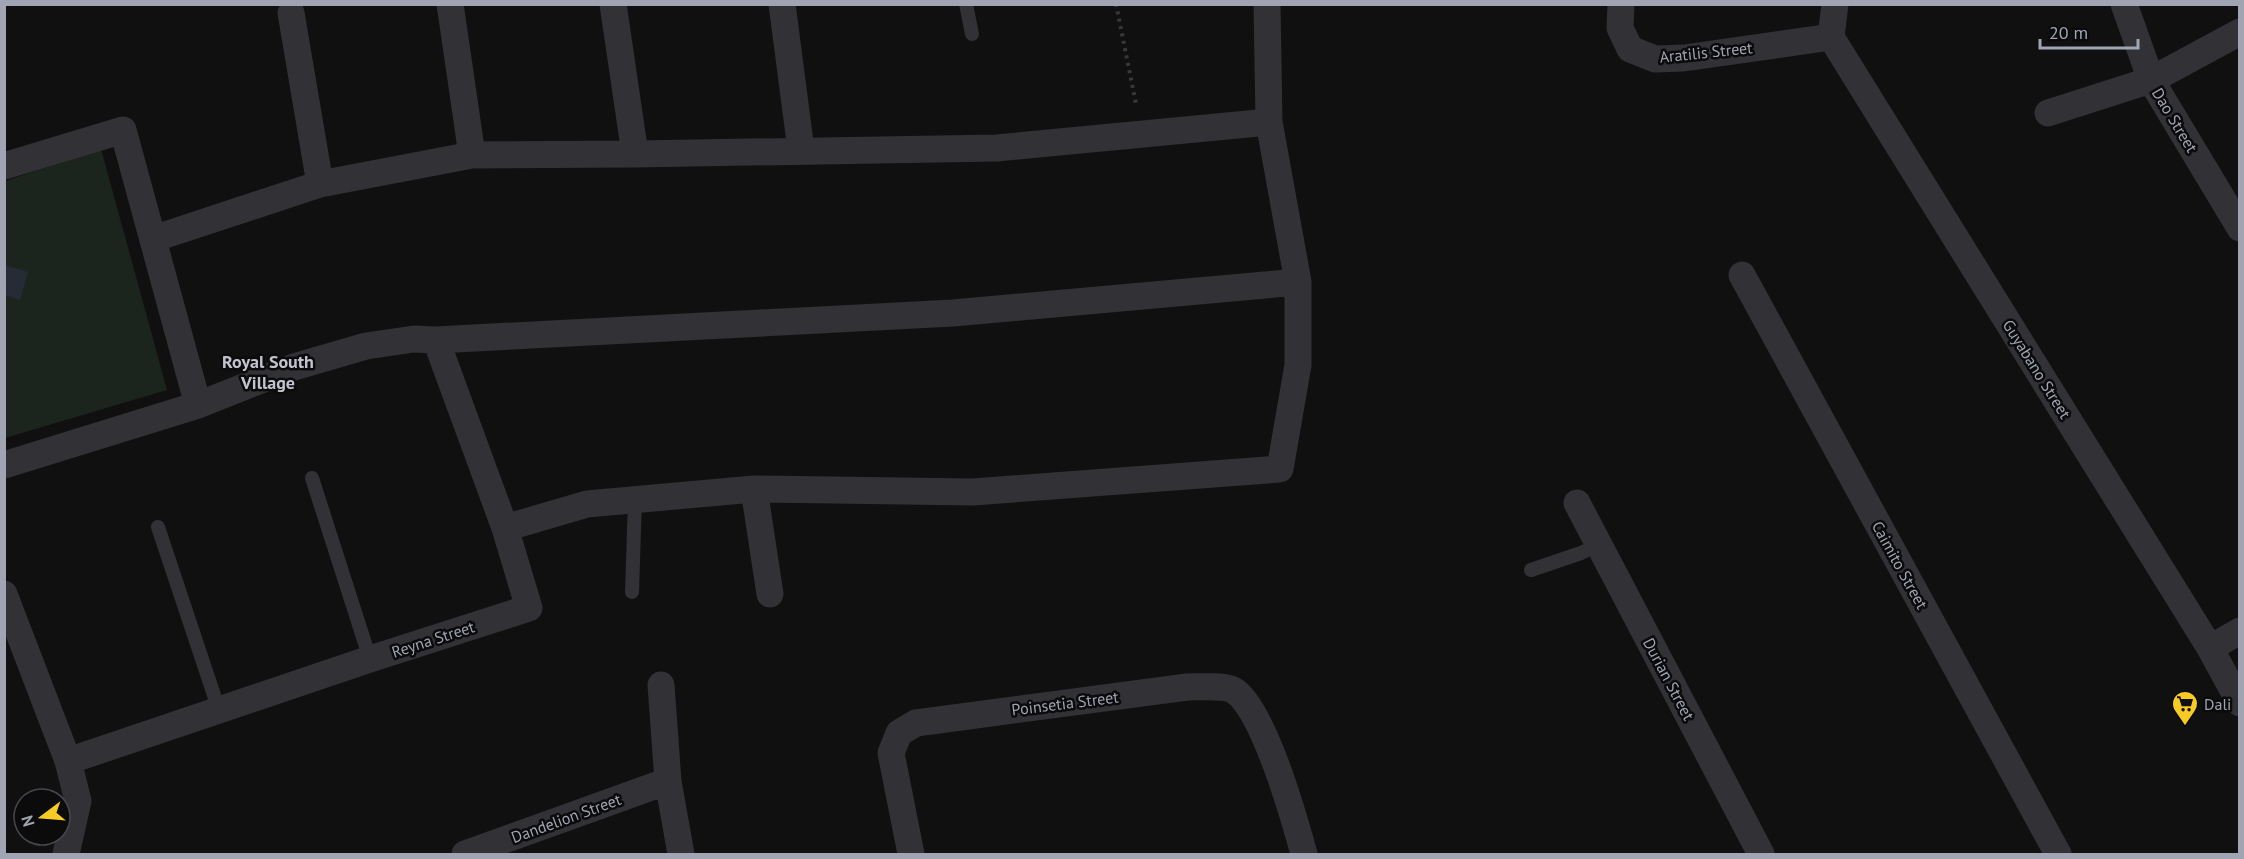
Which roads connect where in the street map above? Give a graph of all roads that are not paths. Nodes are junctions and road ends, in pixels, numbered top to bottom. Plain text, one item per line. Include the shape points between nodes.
1 (450, 4) edge
2 (613, 4) edge
3 (782, 4) edge
4 (966, 4) edge
5 (1267, 4) edge
6 (1621, 4) edge
7 (1835, 4) edge
8 (2124, 4) edge
9 (291, 13) dead end
10 (2240, 32) edge
11 (972, 34) dead end
12 (1831, 37) junction
13 (2151, 80) junction
14 (2048, 113) dead end
15 (1269, 122) junction
16 (801, 150) junction
17 (635, 154) junction
18 (472, 155) junction
19 (4, 166) edge
20 (320, 184) junction
21 (2240, 228) edge
22 (153, 239) junction
23 (1742, 275) dead end
24 (1298, 282) junction
25 (436, 340) junction
26 (198, 405) junction
27 (4, 465) edge
28 (312, 478) dead end
29 (754, 489) junction
30 (635, 499) junction
31 (1577, 503) dead end
32 (158, 527) dead end
33 (505, 528) junction
34 (1598, 545) junction
35 (1531, 570) dead end
36 (632, 592) dead end
37 (4, 594) edge
38 (770, 594) dead end
39 (2240, 631) edge
40 (2210, 648) junction
41 (370, 659) junction
42 (661, 685) dead end
43 (2240, 703) edge
44 (219, 710) junction
45 (68, 761) junction
46 (668, 782) junction
47 (66, 855) edge
48 (465, 855) edge
49 (681, 855) edge
50 (911, 855) edge
51 (1304, 855) edge
52 (1761, 855) edge
53 (2058, 855) edge

1 - 18 street
2 - 17 street
3 - 16 street
4 - 11 lane
5 - 15 street
6 - 12 street, Aratilis Street via 1620,28 1630,49 1655,59
7 - 12 street
8 - 13 street, Dao Street
9 - 20 street
10 - 13 street
12 - 40 street, Guyabano Street
13 - 14 street
13 - 21 street, Dao Street
15 - 16 street via 997,148
15 - 24 street
16 - 17 street
17 - 18 street
18 - 20 street
19 - 22 street via 123,130
20 - 22 street
22 - 26 street
23 - 53 street, Caimito Street
24 - 25 street via 953,313
24 - 29 street via 1298,365 1280,469 973,492
25 - 26 street via 366,346 294,367
25 - 33 street, Reyna Street
26 - 27 street
28 - 41 lane
29 - 30 street
29 - 38 street
30 - 33 street via 587,504
30 - 36 lane
31 - 34 street, Durian Street
32 - 44 lane
33 - 41 street, Reyna Street via 529,608
34 - 35 lane
34 - 52 street, Durian Street
37 - 45 street
39 - 40 street
40 - 43 street, Guyabano Street
41 - 44 street, Reyna Street
42 - 46 street
44 - 45 street, Reyna Street
45 - 47 street via 78,801
46 - 48 street, Dandelion Street
46 - 49 street
50 - 51 street, Poinsetia Street via 891,753 899,733 916,723 1187,687 1233,690 1250,707 1293,813

